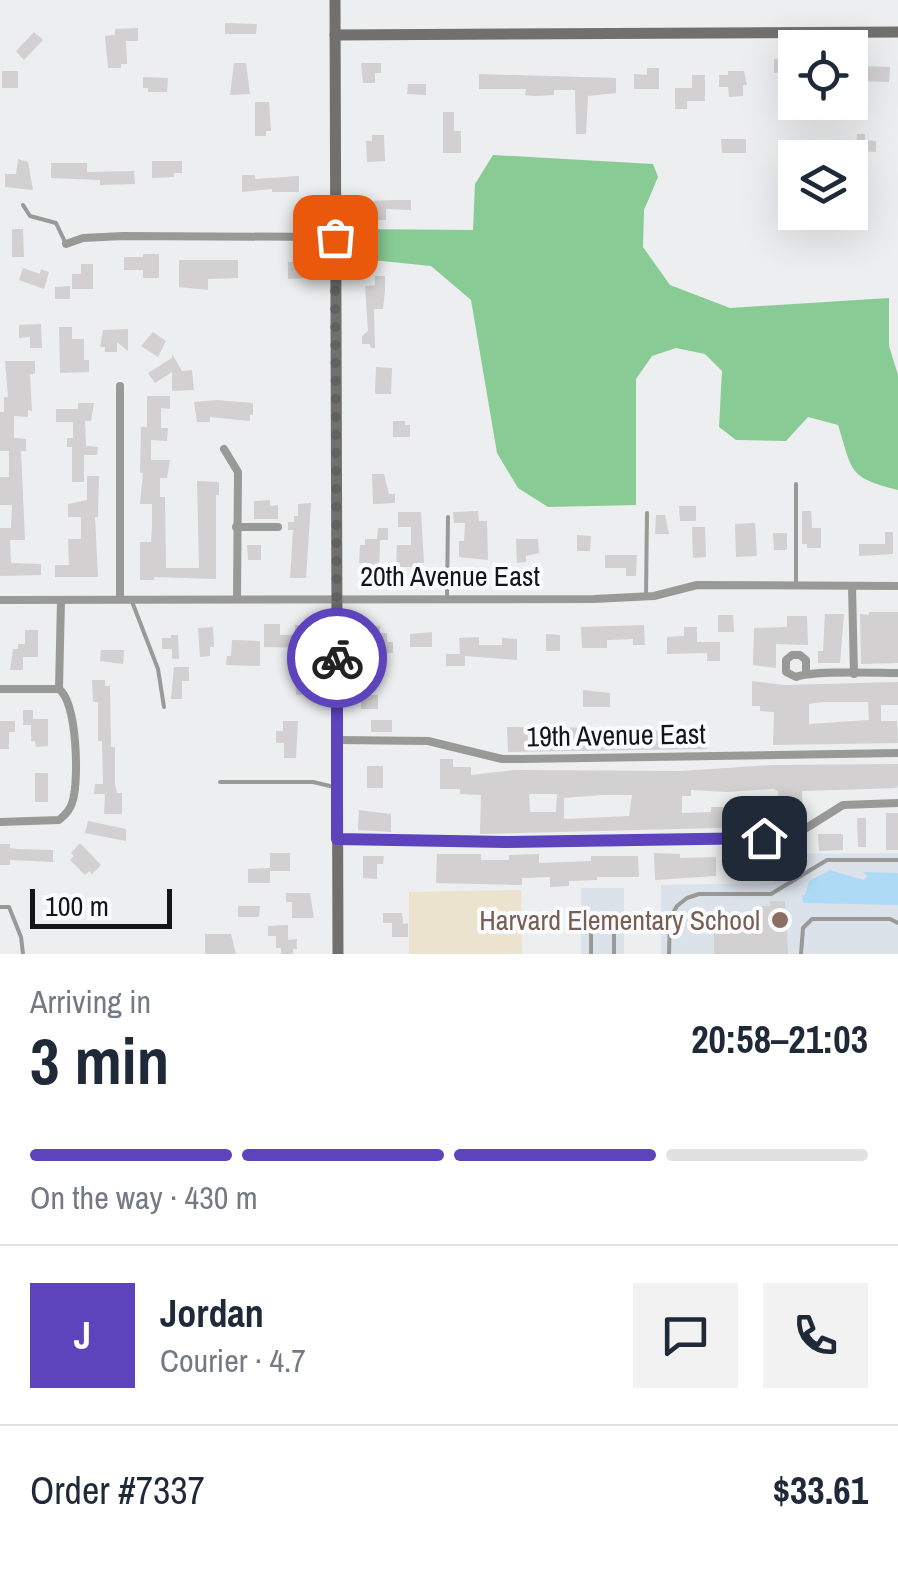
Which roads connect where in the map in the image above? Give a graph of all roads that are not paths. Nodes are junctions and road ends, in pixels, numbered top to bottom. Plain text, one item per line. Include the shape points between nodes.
1 (335, 0) edge
2 (898, 32) edge
3 (335, 35) junction
4 (23, 206) dead end
5 (335, 237) junction
6 (66, 244) joint
7 (120, 386) dead end
8 (224, 449) dead end
9 (796, 484) dead end
10 (647, 513) dead end
11 (448, 517) dead end
12 (236, 527) junction
13 (278, 527) dead end
14 (796, 586) junction
15 (852, 586) junction
16 (898, 586) edge
17 (646, 596) junction
18 (335, 598) junction
19 (447, 598) junction
20 (120, 599) junction
21 (132, 599) junction
22 (237, 599) junction
23 (0, 600) edge
24 (60, 600) junction
25 (806, 671) dead end
26 (898, 672) edge
27 (854, 674) junction
28 (59, 689) junction
29 (0, 690) edge
30 (164, 707) dead end
31 (337, 740) junction
32 (898, 752) edge
33 (220, 782) dead end
34 (337, 788) junction
35 (898, 802) edge
36 (0, 822) edge
37 (337, 839) junction
38 (898, 860) edge
39 (0, 906) edge
40 (898, 923) edge
41 (23, 954) edge
42 (338, 954) edge
43 (591, 954) edge
44 (614, 954) edge
45 (669, 954) edge
46 (801, 954) edge

1 - 3 street
2 - 3 street
3 - 5 street
4 - 6 lane via 30,216 56,223
5 - 6 street via 123,236
5 - 18 street
7 - 20 street
8 - 12 street via 238,472
9 - 14 lane
10 - 17 lane
11 - 19 lane
12 - 13 street
12 - 22 street
14 - 15 street, 20th Avenue East
14 - 17 street, 20th Avenue East via 696,586
15 - 16 street, 20th Avenue East
15 - 27 street
17 - 19 street, 20th Avenue East
18 - 19 street, 20th Avenue East
18 - 22 street, 20th Avenue East
18 - 31 street
20 - 21 street, 20th Avenue East
20 - 24 street, 20th Avenue East
21 - 22 street, 20th Avenue East
21 - 30 lane via 158,669
23 - 24 street, 20th Avenue East
24 - 28 street
25 - 27 street
26 - 27 street
28 - 29 street
28 - 36 street via 72,717 71,806 50,822
31 - 32 street, 19th Avenue East via 428,741 521,760
31 - 34 street
33 - 34 lane
34 - 37 street
35 - 37 street via 843,805 792,837
37 - 42 street
38 - 45 lane via 827,860 771,894 687,898 670,918
39 - 41 lane via 8,906
40 - 46 lane via 812,919 803,928
43 - 44 lane via 592,926 610,920

